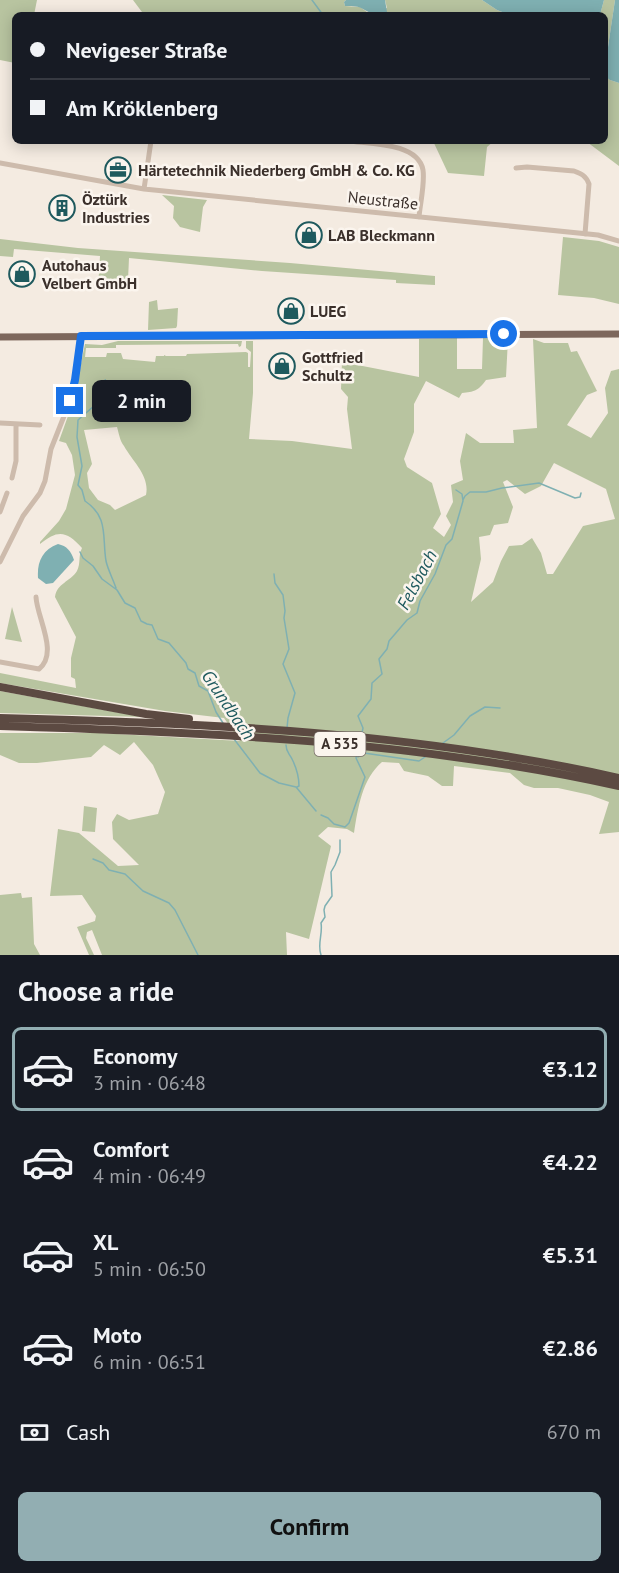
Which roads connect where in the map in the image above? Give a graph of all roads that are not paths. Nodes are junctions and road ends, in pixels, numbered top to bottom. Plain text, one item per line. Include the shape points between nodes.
1 (151, 144) edge
2 (374, 144) edge
3 (0, 163) edge
4 (516, 168) dead end
5 (144, 189) junction
6 (419, 217) junction
7 (585, 234) junction
8 (619, 241) edge
9 (619, 333) edge
10 (81, 336) junction
11 (0, 337) edge
12 (0, 423) edge
13 (16, 424) junction
14 (40, 425) dead end
15 (12, 478) dead end
16 (7, 493) dead end
17 (0, 512) edge
18 (0, 562) edge
19 (36, 597) dead end
20 (0, 662) edge
21 (0, 687) edge
22 (0, 718) edge
23 (146, 722) junction
24 (0, 726) edge
25 (533, 764) junction
26 (619, 778) edge
27 (619, 786) edge

1 - 5 street
2 - 6 street via 399,147 418,159 423,168
3 - 5 street, Neustraße
4 - 7 street via 581,173 589,184
5 - 6 street, Neustraße
6 - 7 street, Neustraße
7 - 8 street, Neustraße
9 - 10 main road
10 - 11 main road
10 - 18 street via 70,401 51,449 45,481
12 - 13 street
13 - 14 street
13 - 15 street
16 - 17 street
19 - 20 street via 48,646 46,661 39,669
21 - 23 highway
22 - 23 highway, A 535
23 - 24 highway, A 535
23 - 25 highway, A 535
23 - 25 highway, A 535 via 370,738 472,750
25 - 26 highway, A 535
25 - 27 highway, A 535

